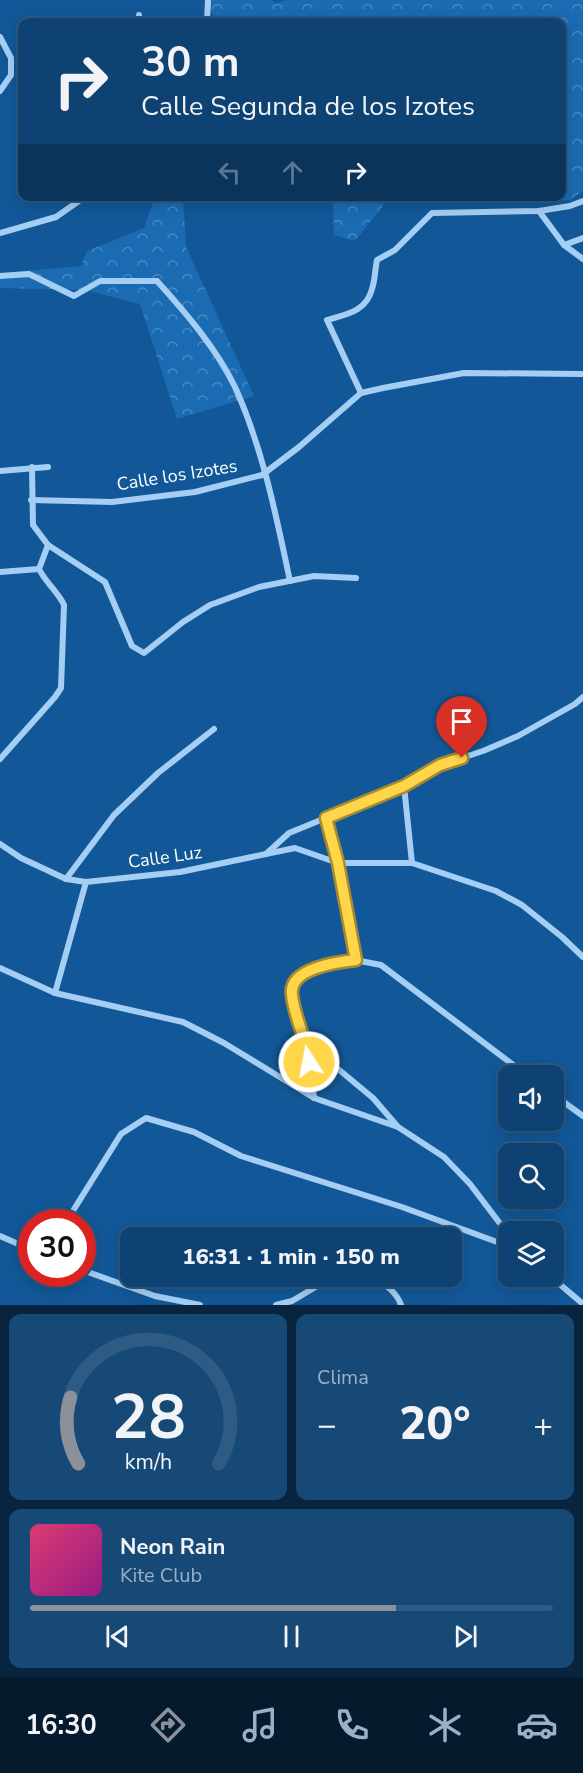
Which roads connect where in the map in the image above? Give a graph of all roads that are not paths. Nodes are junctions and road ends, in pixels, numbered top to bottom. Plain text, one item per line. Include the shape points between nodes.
1 (207, 0) edge
2 (207, 18) edge
3 (0, 37) edge
4 (0, 91) edge
5 (79, 201) edge
6 (583, 201) edge
7 (539, 211) junction
8 (0, 233) edge
9 (583, 238) edge
10 (564, 245) junction
11 (583, 259) edge
12 (0, 276) edge
13 (583, 374) edge
14 (361, 393) junction
15 (32, 467) junction
16 (48, 467) dead end
17 (0, 471) edge
18 (266, 472) junction
19 (31, 500) junction
20 (48, 545) junction
21 (39, 569) junction
22 (0, 572) edge
23 (356, 578) dead end
24 (290, 581) junction
25 (583, 697) edge
26 (214, 729) dead end
27 (0, 759) edge
28 (404, 786) junction
29 (326, 818) junction
30 (0, 844) edge
31 (266, 854) junction
32 (338, 863) junction
33 (412, 863) junction
34 (66, 879) junction
35 (86, 882) junction
36 (583, 957) edge
37 (356, 960) junction
38 (0, 968) edge
39 (55, 993) junction
40 (307, 1044) junction
41 (513, 1065) edge
42 (314, 1098) junction
43 (564, 1102) edge
44 (583, 1116) edge
45 (398, 1127) junction
46 (74, 1209) edge
47 (498, 1221) edge
48 (0, 1236) edge
49 (498, 1242) edge
50 (18, 1244) edge
51 (96, 1275) edge
52 (316, 1287) edge
53 (388, 1287) edge
54 (563, 1287) edge
55 (583, 1304) edge
56 (200, 1305) edge
57 (276, 1305) edge
58 (401, 1305) edge

1 - 2 street
3 - 4 street via 11,58 10,75
5 - 8 street via 56,217
6 - 7 street
7 - 10 street
7 - 14 street via 432,213 395,250 377,260 367,302 358,310 327,320
9 - 10 street
10 - 11 street
12 - 18 street via 29,274 74,296 100,281 157,280 198,329 234,387
13 - 14 street, Calle los Izotes via 464,374
14 - 18 street, Calle los Izotes
15 - 16 street
15 - 17 street
15 - 19 street
18 - 19 street, Calle los Izotes via 195,492 124,500
18 - 24 street
19 - 20 street via 33,525
20 - 21 street
20 - 24 street via 105,582 132,646 144,653 210,605 259,587
21 - 22 street
21 - 27 street via 64,605 60,688
23 - 24 street via 314,576
25 - 28 street via 518,735 483,752 440,765
26 - 34 street via 158,773 114,815
28 - 29 street
28 - 33 street
29 - 31 street via 289,833
29 - 32 street
30 - 34 street, Calle Luz
31 - 32 street, Calle Luz via 295,848
31 - 35 street, Calle Luz via 180,872
32 - 33 street, Calle Luz
32 - 37 street
33 - 36 street, Calle Luz via 522,904
34 - 35 street, Calle Luz
35 - 39 street
37 - 40 street via 329,963 303,974 294,983 291,992
37 - 41 street via 381,965
38 - 39 street
39 - 42 street via 183,1022
40 - 42 street
40 - 45 street via 373,1098
42 - 45 street
43 - 44 street
45 - 47 street via 444,1157
46 - 49 street via 121,1134 146,1118 194,1132 241,1156
48 - 50 street
51 - 56 street via 155,1296
52 - 57 street
53 - 58 street
54 - 55 street

